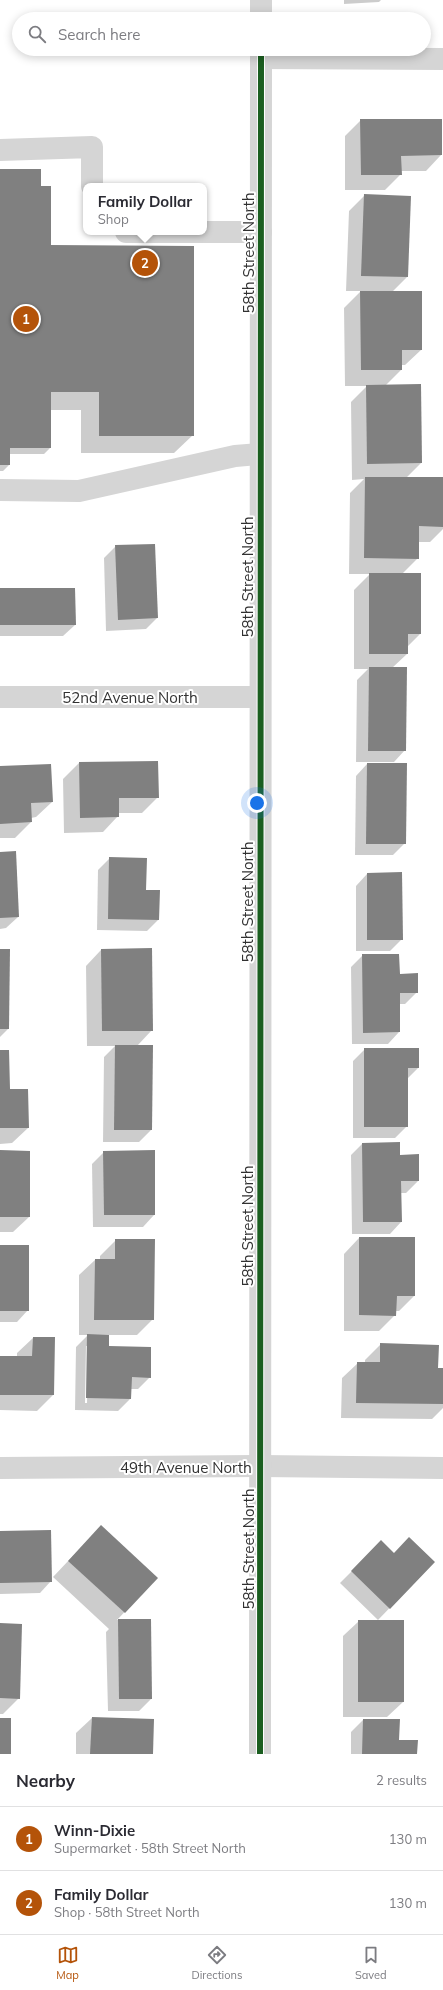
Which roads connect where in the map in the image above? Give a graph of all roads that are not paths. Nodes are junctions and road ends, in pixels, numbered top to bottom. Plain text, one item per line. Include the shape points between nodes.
1 (261, 0) edge
2 (261, 12) edge
3 (261, 56) edge
4 (352, 56) edge
5 (443, 59) edge
6 (0, 150) edge
7 (92, 183) edge
8 (207, 232) edge
9 (261, 232) junction
10 (260, 454) junction
11 (0, 490) edge
12 (0, 697) edge
13 (260, 697) junction
14 (261, 1466) junction
15 (0, 1468) edge
16 (443, 1468) edge
17 (260, 1754) edge

1 - 2 street
3 - 9 street, 58th Street North
4 - 5 street
6 - 7 street via 92,147
8 - 9 street
9 - 10 street, 58th Street North
10 - 11 street via 235,456 79,491
10 - 13 street, 58th Street North
12 - 13 street, 52nd Avenue North
13 - 14 street, 58th Street North
14 - 15 street, 49th Avenue North
14 - 16 street, 49th Avenue North
14 - 17 street, 58th Street North

